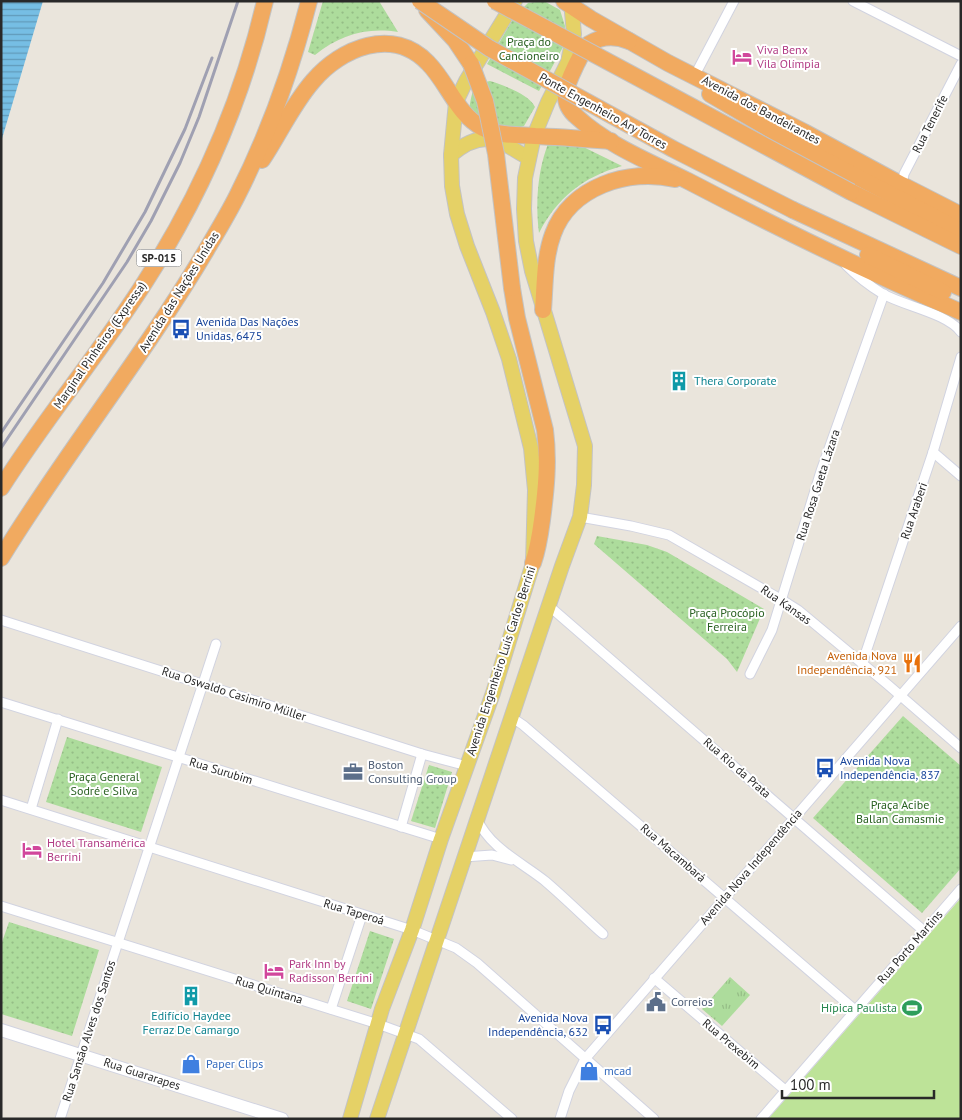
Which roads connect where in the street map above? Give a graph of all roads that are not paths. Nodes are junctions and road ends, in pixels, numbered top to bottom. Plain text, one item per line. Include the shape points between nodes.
1 (265, 1) edge
2 (297, 1) edge
3 (309, 1) edge
4 (419, 1) edge
5 (495, 1) edge
6 (515, 1) edge
7 (734, 1) edge
8 (852, 1) edge
9 (569, 3) edge
10 (629, 41) junction
11 (961, 56) edge
12 (668, 63) junction
13 (961, 64) edge
14 (695, 75) junction
15 (287, 76) junction
16 (456, 102) junction
17 (534, 136) junction
18 (610, 141) junction
19 (451, 155) junction
20 (529, 158) junction
21 (902, 185) junction
22 (703, 190) junction
23 (237, 197) junction
24 (961, 214) edge
25 (812, 219) junction
26 (961, 231) edge
27 (961, 246) edge
28 (841, 259) junction
29 (961, 288) edge
30 (884, 294) junction
31 (961, 300) edge
32 (543, 310) junction
33 (961, 312) edge
34 (961, 332) edge
35 (961, 357) edge
36 (933, 452) junction
37 (961, 476) edge
38 (1, 488) edge
39 (580, 517) junction
40 (1, 558) edge
41 (533, 563) junction
42 (782, 600) junction
43 (549, 606) junction
44 (1, 620) edge
45 (961, 626) edge
46 (216, 644) dead end
47 (862, 664) junction
48 (750, 674) dead end
49 (202, 684) junction
50 (900, 696) junction
51 (1, 702) edge
52 (511, 717) junction
53 (58, 719) junction
54 (961, 748) edge
55 (422, 754) junction
56 (179, 758) junction
57 (467, 766) junction
58 (1, 800) edge
59 (31, 809) junction
60 (794, 817) junction
61 (477, 819) junction
62 (401, 827) junction
63 (441, 839) junction
64 (149, 847) junction
65 (464, 857) junction
66 (520, 864) junction
67 (961, 889) edge
68 (725, 898) junction
69 (1, 906) edge
70 (362, 915) junction
71 (412, 930) junction
72 (924, 931) junction
73 (603, 934) dead end
74 (438, 940) junction
75 (118, 943) junction
76 (654, 978) junction
77 (331, 1010) junction
78 (855, 1010) junction
79 (378, 1024) junction
80 (1, 1030) edge
81 (406, 1034) junction
82 (81, 1055) junction
83 (585, 1060) junction
84 (785, 1090) junction
85 (60, 1119) edge
86 (282, 1119) edge
87 (350, 1119) edge
88 (377, 1119) edge
89 (512, 1119) edge
90 (560, 1119) edge
91 (654, 1119) edge
92 (761, 1119) edge

1 - 38 highway, Marginal Pinheiros (Expressa) / SP-015 via 256,41 233,108 188,208 145,282
2 - 15 highway
3 - 15 highway, Avenida das Nações Unidas
4 - 25 highway, Ponte Engenheiro Ary Torres, bridge via 489,48 673,149
4 - 41 highway, bridge via 455,40 471,64 486,101 517,318 547,447 546,486
5 - 27 highway, bridge via 852,192
6 - 16 main road, Avenida Engenheiro Luís Carlos Berrini
7 - 14 street
8 - 11 street
9 - 10 highway, Avenida dos Bandeirantes
9 - 17 main road via 574,34 568,62
10 - 12 highway, Avenida dos Bandeirantes
10 - 18 highway via 610,38 589,44 584,48 566,88 571,112
12 - 14 highway, Avenida dos Bandeirantes
12 - 26 highway via 717,99
13 - 21 street, Rua Tenerife via 904,174
14 - 21 highway, Avenida dos Bandeirantes
15 - 23 highway, Avenida das Nações Unidas
16 - 17 highway via 464,114 486,130
16 - 19 main road, Avenida Engenheiro Luís Carlos Berrini
16 - 23 highway via 428,63 416,53 398,45 362,46 313,80
17 - 18 highway
17 - 20 main road
18 - 22 highway
19 - 20 main road via 462,146 487,139 500,142
19 - 41 main road, Avenida Engenheiro Luís Carlos Berrini via 457,214 509,359 531,448 535,490
20 - 32 main road via 525,178 526,241
21 - 24 highway, Avenida dos Bandeirantes
22 - 28 highway
22 - 32 highway via 676,179 646,177 603,184 580,196 561,217 552,235
23 - 40 highway, Avenida das Nações Unidas via 178,298
25 - 29 highway
25 - 31 highway via 870,257
28 - 30 street via 855,274
28 - 33 highway
30 - 34 street via 951,323
30 - 42 street, Rua Rosa Gaeta Lázara via 821,470
32 - 39 main road via 585,446
35 - 36 street, Rua Araberi
36 - 37 street
36 - 47 street, Rua Araberi
39 - 42 street, Rua Kansas via 669,535
39 - 43 main road
41 - 57 main road, Avenida Engenheiro Luís Carlos Berrini
42 - 47 street, Rua Kansas
42 - 48 street, Rua Rosa Gaeta Lázara via 772,630
43 - 52 main road
43 - 60 street, Rua Rio da Prata
44 - 49 street, Rua Oswaldo Casimiro Müller
45 - 50 street, Avenida Nova Independência
46 - 49 street, Rua Sansão Alves dos Santos
47 - 50 street, Rua Kansas
49 - 55 street, Rua Oswaldo Casimiro Müller
49 - 56 street, Rua Sansão Alves dos Santos
50 - 54 street, Rua Kansas
50 - 60 street, Avenida Nova Independência
51 - 53 street, Rua Surubim
52 - 61 main road
52 - 68 street, Rua Macambará
53 - 56 street, Rua Surubim
53 - 59 street
55 - 57 street, Rua Oswaldo Casimiro Müller
55 - 62 street
56 - 62 street, Rua Surubim
56 - 64 street, Rua Sansão Alves dos Santos
57 - 63 main road, Avenida Engenheiro Luís Carlos Berrini
58 - 59 street, Rua Taperoá
59 - 64 street, Rua Taperoá
60 - 68 street, Avenida Nova Independência
60 - 72 street, Rua Rio da Prata
61 - 65 main road
61 - 66 street via 484,833
62 - 63 street, Rua Surubim
63 - 71 main road, Avenida Engenheiro Luís Carlos Berrini
64 - 70 street, Rua Taperoá
64 - 75 street, Rua Sansão Alves dos Santos
65 - 66 street via 492,855
65 - 74 main road
66 - 73 street via 545,881
67 - 72 street, Rua Porto Martins
68 - 76 street, Avenida Nova Independência
68 - 78 street, Rua Macambará
69 - 75 street, Rua Quintana
70 - 71 street, Rua Taperoá
70 - 77 street
71 - 74 street, Rua Taperoá
71 - 79 main road, Avenida Engenheiro Luís Carlos Berrini
72 - 78 street, Rua Porto Martins
74 - 81 main road
74 - 83 street, Rua Taperoá via 477,963
75 - 77 street, Rua Quintana
75 - 82 street, Rua Sansão Alves dos Santos
76 - 83 street, Avenida Nova Independência
76 - 84 street, Rua Prexebim
77 - 79 street, Rua Quintana
78 - 84 street, Rua Porto Martins
79 - 81 street, Rua Quintana
79 - 87 main road, Avenida Engenheiro Luís Carlos Berrini
80 - 82 street, Rua Guararapes
81 - 88 main road
81 - 89 street, Rua Quintana via 419,1039
82 - 85 street, Rua Sansão Alves dos Santos
82 - 86 street, Rua Guararapes
83 - 90 street, Avenida Nova Independência via 569,1091
83 - 91 street, Rua Taperoá
84 - 92 street, Rua Porto Martins

